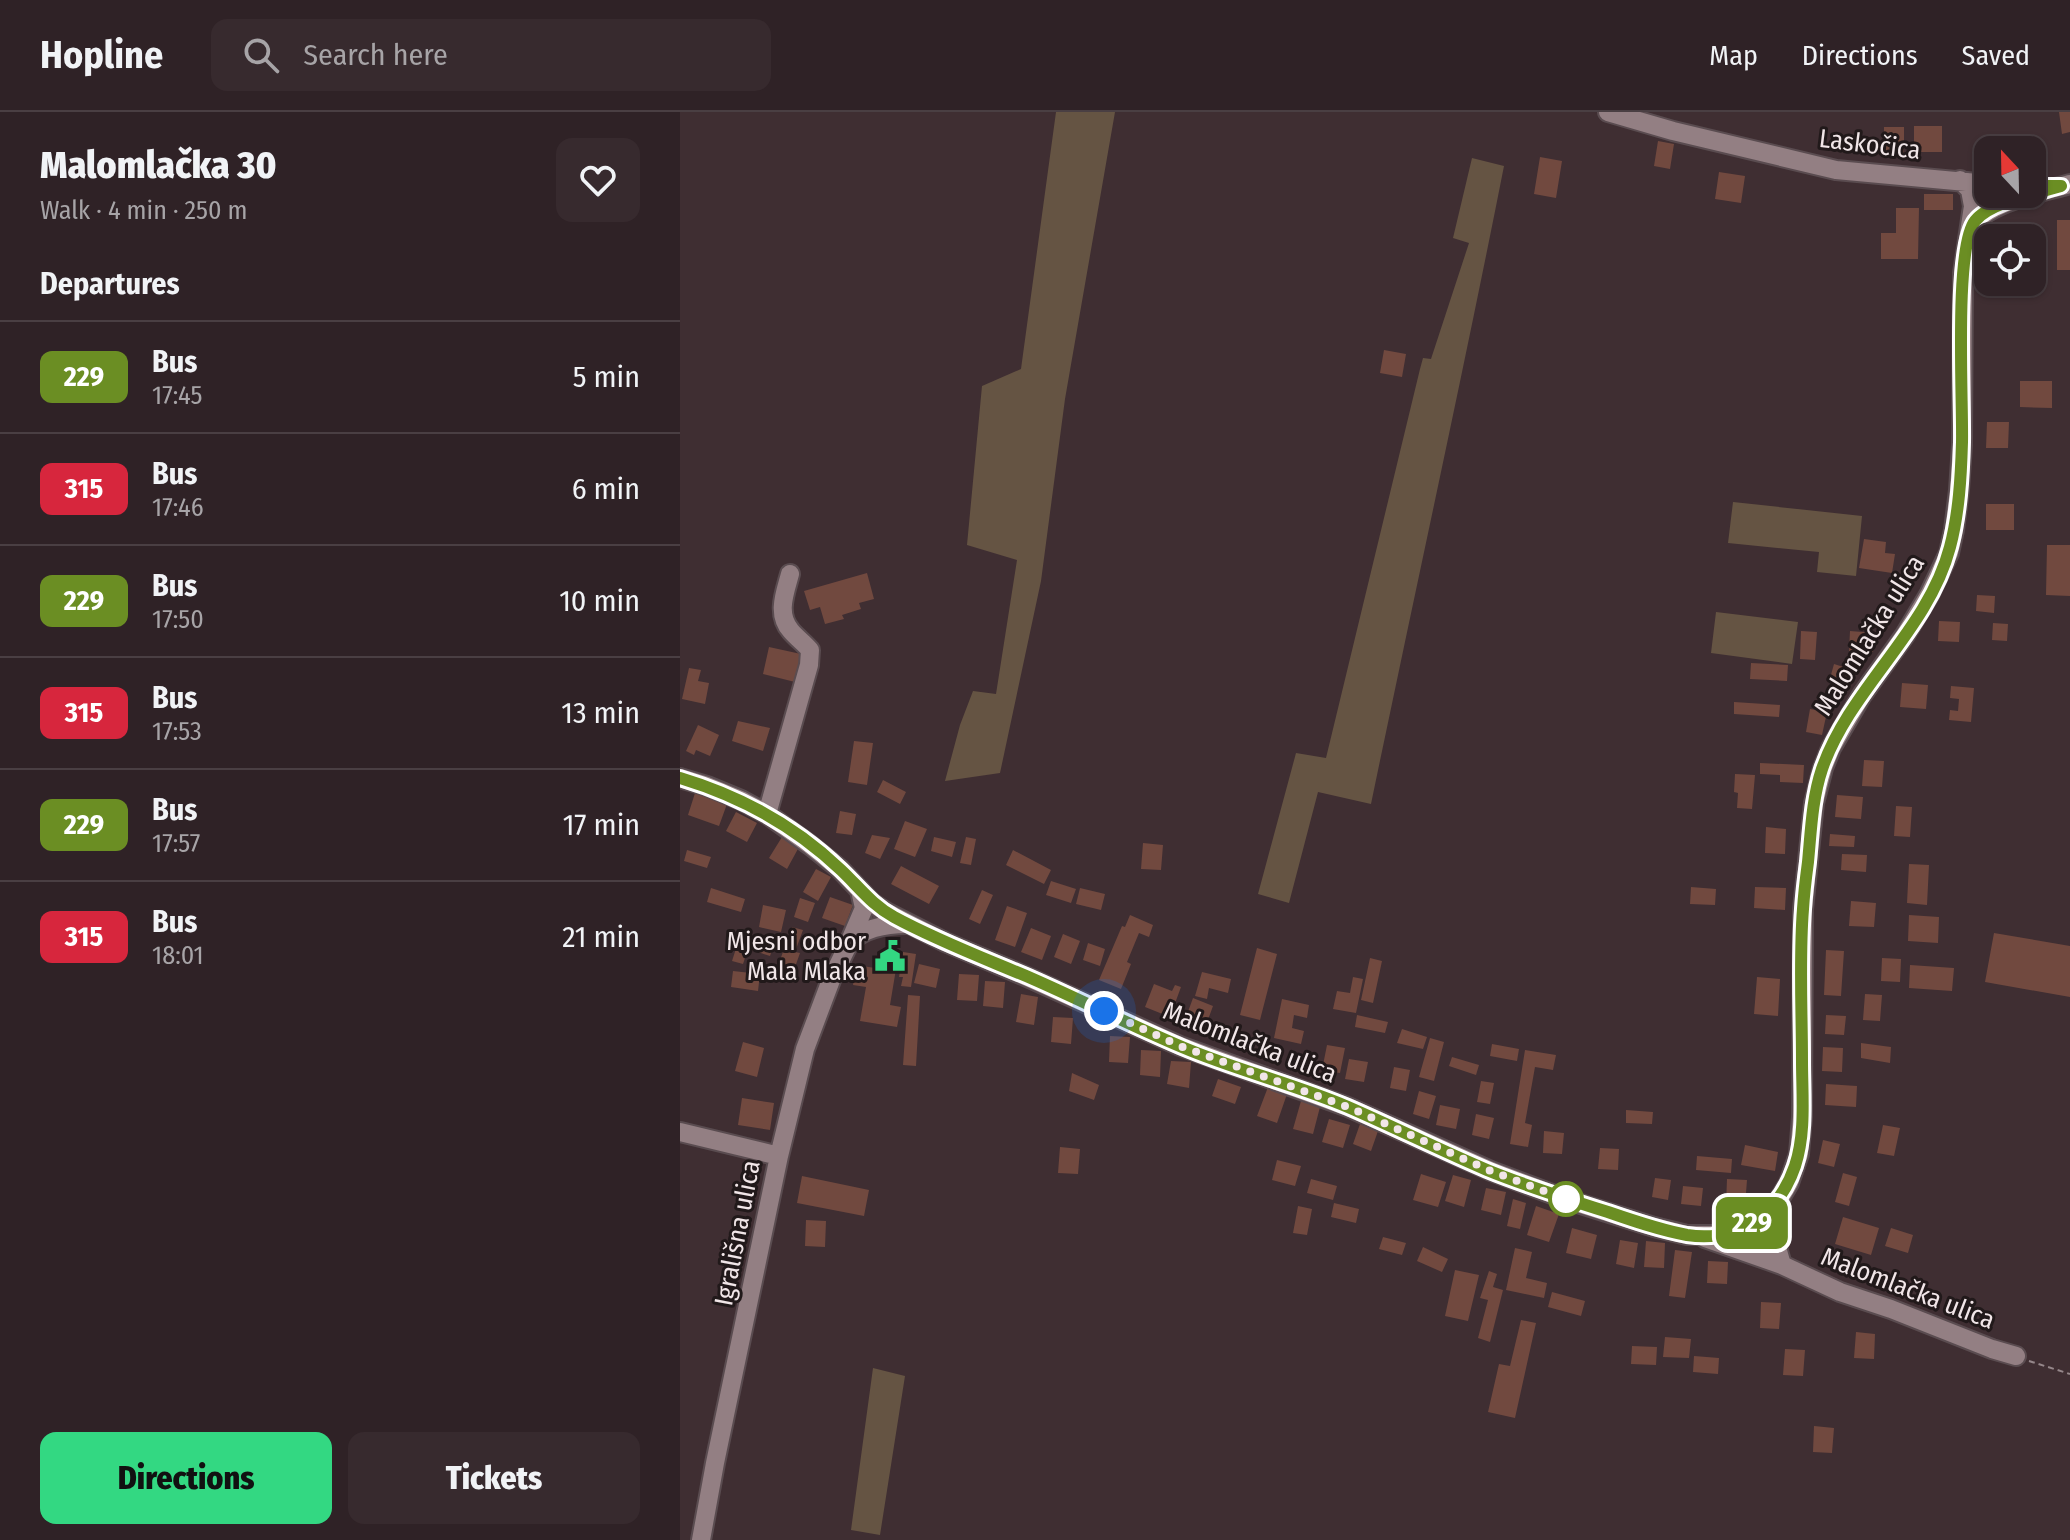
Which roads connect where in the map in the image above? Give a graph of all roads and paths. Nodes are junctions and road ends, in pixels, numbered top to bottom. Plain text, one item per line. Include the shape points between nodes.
1 (1608, 112) edge
2 (1960, 180) junction
3 (1974, 182) edge
4 (2066, 185) edge
5 (2046, 186) edge
6 (1970, 229) junction
7 (790, 574) dead end
8 (680, 778) edge
9 (767, 814) junction
10 (859, 890) junction
11 (907, 924) junction
12 (849, 943) junction
13 (680, 1132) edge
14 (779, 1156) junction
15 (1772, 1208) junction
16 (1701, 1236) junction
17 (1782, 1265) junction
18 (2016, 1356) joint
19 (2070, 1374) edge
20 (701, 1540) edge

1 - 2 street, Laskočica via 1836,170
2 - 3 street, Laskočica
2 - 6 street, Malomlačka ulica via 1972,195
4 - 5 street
4 - 6 street via 1991,210
6 - 15 street, Malomlačka ulica via 1963,273 1962,445 1954,530 1929,595 1841,729 1818,784 1803,909 1801,1138 1794,1170
7 - 9 street via 783,617 810,650 809,665
8 - 9 street, Malomlačka ulica
9 - 10 street, Malomlačka ulica via 840,869
10 - 11 street, Malomlačka ulica
10 - 12 street, Igrališna ulica via 864,908
11 - 12 street via 871,929
11 - 16 street, Malomlačka ulica via 1180,1046 1348,1107 1491,1171 1654,1227
12 - 14 street, Igrališna ulica via 805,1049
13 - 14 street
14 - 20 street, Igrališna ulica
15 - 16 street, Malomlačka ulica via 1737,1230
15 - 17 street, Malomlačka ulica
16 - 17 street, Malomlačka ulica
17 - 18 street, Malomlačka ulica via 1840,1292
18 - 19 path

